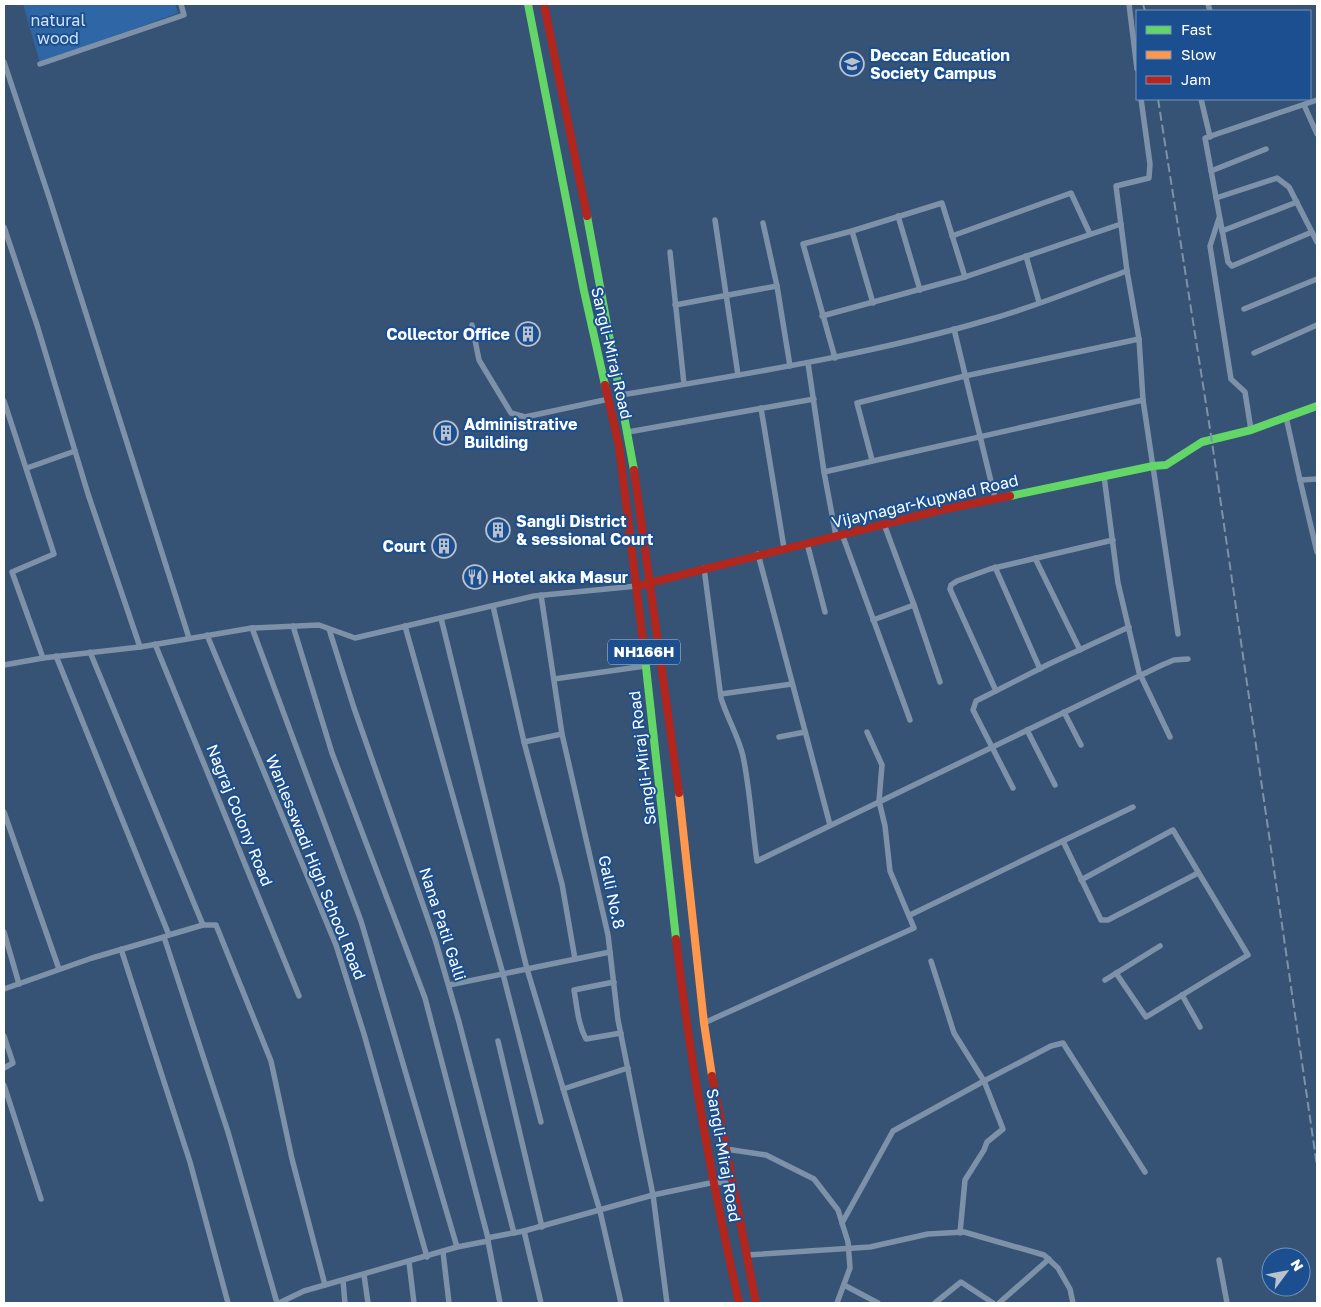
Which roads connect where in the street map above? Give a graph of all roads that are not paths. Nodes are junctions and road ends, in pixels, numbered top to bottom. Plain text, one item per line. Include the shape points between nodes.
1 (181, 4) edge
2 (528, 4) edge
3 (544, 4) edge
4 (1129, 4) edge
5 (1136, 61) edge
6 (4, 62) edge
7 (40, 64) dead end
8 (1141, 100) edge
9 (1201, 100) edge
10 (1317, 100) edge
11 (1304, 105) junction
12 (1317, 134) edge
13 (1210, 137) junction
14 (1266, 149) dead end
15 (1211, 170) junction
16 (1216, 198) junction
17 (1297, 202) junction
18 (898, 216) junction
19 (1219, 216) junction
20 (715, 220) dead end
21 (763, 223) dead end
22 (1121, 224) junction
23 (4, 228) edge
24 (852, 231) junction
25 (1222, 231) junction
26 (1312, 232) junction
27 (1090, 234) junction
28 (952, 236) junction
29 (1317, 242) edge
30 (670, 252) dead end
31 (1026, 256) junction
32 (1127, 271) junction
33 (965, 276) junction
34 (1317, 279) edge
35 (777, 286) junction
36 (920, 290) junction
37 (727, 295) junction
38 (1039, 302) junction
39 (873, 303) junction
40 (675, 305) junction
41 (1244, 309) dead end
42 (822, 316) junction
43 (472, 325) dead end
44 (1317, 325) edge
45 (954, 329) junction
46 (1139, 339) junction
47 (1254, 352) dead end
48 (835, 358) junction
49 (808, 363) junction
50 (790, 366) junction
51 (738, 375) junction
52 (965, 376) junction
53 (684, 384) junction
54 (621, 395) junction
55 (814, 399) junction
56 (608, 400) junction
57 (1143, 400) junction
58 (4, 401) edge
59 (1317, 406) edge
60 (760, 408) junction
61 (1286, 417) junction
62 (1251, 430) junction
63 (628, 432) junction
64 (980, 436) junction
65 (75, 451) junction
66 (872, 460) junction
67 (1153, 466) junction
68 (27, 468) junction
69 (824, 472) junction
70 (1104, 476) junction
71 (1317, 479) edge
72 (1300, 480) junction
73 (995, 498) junction
74 (884, 524) junction
75 (839, 535) junction
76 (1113, 540) junction
77 (807, 543) junction
78 (784, 548) junction
79 (1317, 552) edge
80 (758, 554) junction
81 (1035, 558) junction
82 (995, 567) junction
83 (704, 568) junction
84 (651, 582) junction
85 (637, 586) junction
86 (541, 595) junction
87 (914, 605) junction
88 (493, 606) junction
89 (825, 612) dead end
90 (441, 618) junction
91 (873, 620) junction
92 (293, 626) junction
93 (405, 626) junction
94 (1129, 627) junction
95 (252, 628) junction
96 (329, 629) junction
97 (1178, 634) dead end
98 (207, 635) junction
99 (189, 638) junction
100 (155, 644) junction
101 (140, 647) junction
102 (1080, 650) junction
103 (90, 652) junction
104 (56, 656) junction
105 (43, 658) junction
106 (1188, 659) dead end
107 (4, 664) edge
108 (645, 666) junction
109 (1040, 669) junction
110 (1141, 675) junction
111 (554, 679) junction
112 (940, 682) dead end
113 (792, 684) junction
114 (996, 691) junction
115 (721, 694) junction
116 (1064, 712) junction
117 (910, 720) dead end
118 (1027, 730) junction
119 (805, 732) junction
120 (867, 732) dead end
121 (562, 734) junction
122 (1170, 736) dead end
123 (779, 737) dead end
124 (524, 742) junction
125 (1080, 745) dead end
126 (992, 747) junction
127 (1055, 785) dead end
128 (1013, 788) dead end
129 (879, 801) junction
130 (1132, 807) dead end
131 (4, 812) edge
132 (830, 825) junction
133 (1063, 841) junction
134 (1198, 873) junction
135 (1081, 880) junction
136 (910, 915) junction
137 (203, 924) junction
138 (4, 932) edge
139 (167, 936) junction
140 (1160, 946) dead end
141 (120, 949) junction
142 (610, 952) junction
143 (576, 959) junction
144 (930, 961) dead end
145 (527, 969) junction
146 (59, 970) junction
147 (1116, 973) junction
148 (503, 974) junction
149 (1105, 980) dead end
150 (614, 982) junction
151 (19, 984) junction
152 (448, 985) junction
153 (4, 989) edge
154 (1182, 995) junction
155 (299, 996) dead end
156 (704, 1023) junction
157 (1200, 1027) dead end
158 (621, 1033) junction
159 (4, 1036) edge
160 (498, 1042) dead end
161 (4, 1068) edge
162 (628, 1068) junction
163 (984, 1081) junction
164 (4, 1085) edge
165 (563, 1089) junction
166 (541, 1122) dead end
167 (726, 1149) junction
168 (1145, 1172) dead end
169 (715, 1182) junction
170 (733, 1184) junction
171 (653, 1196) junction
172 (41, 1199) dead end
173 (600, 1211) junction
174 (842, 1223) junction
175 (542, 1227) junction
176 (524, 1231) junction
177 (960, 1232) junction
178 (514, 1233) junction
179 (488, 1240) junction
180 (457, 1248) junction
181 (848, 1248) junction
182 (443, 1252) junction
183 (747, 1255) junction
184 (427, 1257) junction
185 (1049, 1259) junction
186 (1219, 1260) dead end
187 (409, 1262) junction
188 (364, 1275) junction
189 (343, 1281) junction
190 (844, 1284) junction
191 (325, 1285) junction
192 (228, 1303) edge
193 (278, 1303) edge
194 (345, 1303) edge
195 (368, 1303) edge
196 (414, 1303) edge
197 (449, 1303) edge
198 (500, 1303) edge
199 (541, 1303) edge
200 (621, 1303) edge
201 (667, 1303) edge
202 (740, 1303) edge
203 (756, 1303) edge
204 (837, 1303) edge
205 (878, 1303) edge
206 (935, 1303) edge
207 (993, 1303) edge
208 (999, 1303) edge
209 (1073, 1303) edge
210 (1227, 1303) edge

1 - 7 street via 184,15
2 - 56 main road, Sangli-Miraj Road / NH166H
3 - 54 main road, Sangli-Miraj Road
4 - 5 street
6 - 99 street
8 - 22 street via 1149,178 1116,186
9 - 13 street
10 - 11 street
11 - 12 street
11 - 13 street
13 - 15 street via 1205,138
14 - 15 street
15 - 16 street
16 - 17 street via 1277,178 1289,187
16 - 19 street
17 - 25 street
17 - 26 street
18 - 24 street
18 - 28 street via 942,203
18 - 36 street
19 - 25 street
19 - 62 street via 1210,246 1231,379 1246,392
20 - 37 street
21 - 35 street
22 - 27 street
22 - 32 street
23 - 65 street
24 - 39 street
24 - 42 street via 803,244
25 - 26 street via 1228,262 1232,266
26 - 29 street
27 - 28 street via 1071,193
27 - 31 street
28 - 33 street
30 - 40 street
31 - 33 street
31 - 38 street
32 - 38 street
32 - 46 street
33 - 36 street
34 - 41 street
35 - 37 street
35 - 50 street
36 - 39 street
37 - 40 street
37 - 51 street
38 - 45 street
39 - 42 street
40 - 53 street
42 - 48 street
43 - 56 street via 479,360 510,414 526,417
44 - 47 street
45 - 48 street
45 - 52 street
46 - 52 street
46 - 57 street
48 - 49 street
49 - 50 street
49 - 55 street
50 - 51 street
51 - 53 street
52 - 64 street
52 - 66 street via 857,403
53 - 54 street
54 - 63 main road, Sangli-Miraj Road
55 - 60 street
55 - 69 street
56 - 85 main road, Sangli-Miraj Road / NH166H via 619,446
57 - 64 street
57 - 67 street
58 - 68 street
59 - 61 main road
60 - 63 street
60 - 78 street
61 - 62 main road
61 - 72 street
62 - 67 main road, Vijaynagar-Kupwad Road via 1202,442 1166,465
63 - 84 main road, Sangli-Miraj Road
64 - 66 street
64 - 73 street
65 - 68 street
65 - 101 street
66 - 69 street
67 - 70 main road, Vijaynagar-Kupwad Road
67 - 97 street
68 - 105 street via 54,554 12,572
69 - 75 street
70 - 73 main road, Vijaynagar-Kupwad Road
70 - 76 street
71 - 72 street
72 - 79 street
73 - 74 main road, Vijaynagar-Kupwad Road
74 - 75 main road, Vijaynagar-Kupwad Road
74 - 87 street
75 - 77 main road, Vijaynagar-Kupwad Road
75 - 91 street
76 - 81 street
76 - 94 street via 1118,583
77 - 78 main road, Vijaynagar-Kupwad Road
77 - 89 street
78 - 80 main road, Vijaynagar-Kupwad Road
80 - 83 main road, Vijaynagar-Kupwad Road
80 - 113 street
81 - 82 street
81 - 102 street
82 - 109 street
82 - 114 street via 957,581 950,589
83 - 84 main road, Vijaynagar-Kupwad Road
83 - 115 street
84 - 85 main road, Vijaynagar-Kupwad Road
84 - 156 main road, Sangli-Miraj Road via 678,783
85 - 86 street
85 - 108 main road, Sangli-Miraj Road / NH166H
86 - 88 street
86 - 111 street, Galli No.8
87 - 91 street
87 - 112 street
88 - 90 street
88 - 124 street
90 - 93 street
90 - 145 street
91 - 117 street
92 - 95 street
92 - 96 street via 320,625
92 - 179 street via 332,753 425,998
93 - 96 street via 355,638
93 - 148 street
94 - 102 street
94 - 110 street
95 - 98 street
95 - 180 street via 361,921
96 - 152 street, Nana Patil Galli
98 - 99 street
98 - 184 street, Wanlesswadi High School Road via 336,945
99 - 100 street
100 - 101 street
100 - 155 street, Nagraj Colony Road
101 - 103 street
102 - 109 street
103 - 104 street
103 - 137 street
104 - 105 street
104 - 139 street
105 - 107 street
106 - 110 street via 1174,660
108 - 111 street
108 - 169 main road, Sangli-Miraj Road / NH166H via 681,983
109 - 114 street
110 - 116 street
110 - 122 street
111 - 121 street, Galli No.8
113 - 115 street
113 - 119 street
114 - 126 street via 976,701 973,710
115 - 132 street via 743,758 757,861
116 - 118 street
116 - 125 street
118 - 126 street
118 - 127 street
119 - 123 street
119 - 132 street
120 - 129 street via 882,765
121 - 124 street
121 - 142 street, Galli No.8
124 - 143 street via 562,884
126 - 128 street
126 - 129 street
129 - 132 street
129 - 136 street via 890,871
130 - 133 street
131 - 146 street
133 - 135 street
133 - 136 street
134 - 135 street via 1108,920 1101,920
134 - 135 street via 1173,830
134 - 154 street via 1248,955
136 - 156 street via 914,928
137 - 139 street
137 - 191 street via 216,925 271,1061 292,1159
138 - 151 street
139 - 141 street
139 - 193 street
140 - 147 street
141 - 146 street
141 - 192 street via 190,1162
142 - 143 street
142 - 150 street, Galli No.8
143 - 145 street
144 - 163 street via 954,1033
145 - 148 street
145 - 165 street
146 - 151 street
147 - 149 street
147 - 154 street via 1146,1017
148 - 152 street
148 - 166 street
150 - 158 street, Galli No.8
150 - 158 street via 574,990 576,1006 586,1039
151 - 153 street
152 - 178 street, Nana Patil Galli
154 - 157 street
156 - 167 main road, Sangli-Miraj Road
158 - 162 street, Galli No.8
159 - 161 street via 13,1063
160 - 175 street
162 - 165 street
162 - 171 street, Galli No.8
163 - 168 street via 1063,1043
163 - 174 street via 894,1131
163 - 177 street via 1003,1129 987,1142 966,1180
164 - 172 street
165 - 173 street
167 - 170 main road, Sangli-Miraj Road
167 - 174 street via 766,1156 814,1179 838,1210
169 - 170 street
169 - 171 street
169 - 202 main road, Sangli-Miraj Road / NH166H
170 - 183 main road, Sangli-Miraj Road
171 - 173 street
171 - 201 street, Galli No.8
173 - 175 street
173 - 200 street
174 - 181 street
175 - 176 street
176 - 178 street
176 - 199 street
177 - 181 street via 928,1234 870,1247
177 - 185 street
178 - 179 street
179 - 180 street
179 - 198 street
180 - 182 street
181 - 183 street
181 - 190 street via 850,1268
182 - 184 street
182 - 197 street
183 - 203 main road, Sangli-Miraj Road
184 - 187 street
185 - 208 street
185 - 209 street via 1070,1289
186 - 210 street
187 - 188 street
187 - 196 street
188 - 189 street
188 - 195 street
189 - 191 street
189 - 194 street
190 - 204 street
190 - 205 street
191 - 193 street
206 - 207 street via 961,1282

